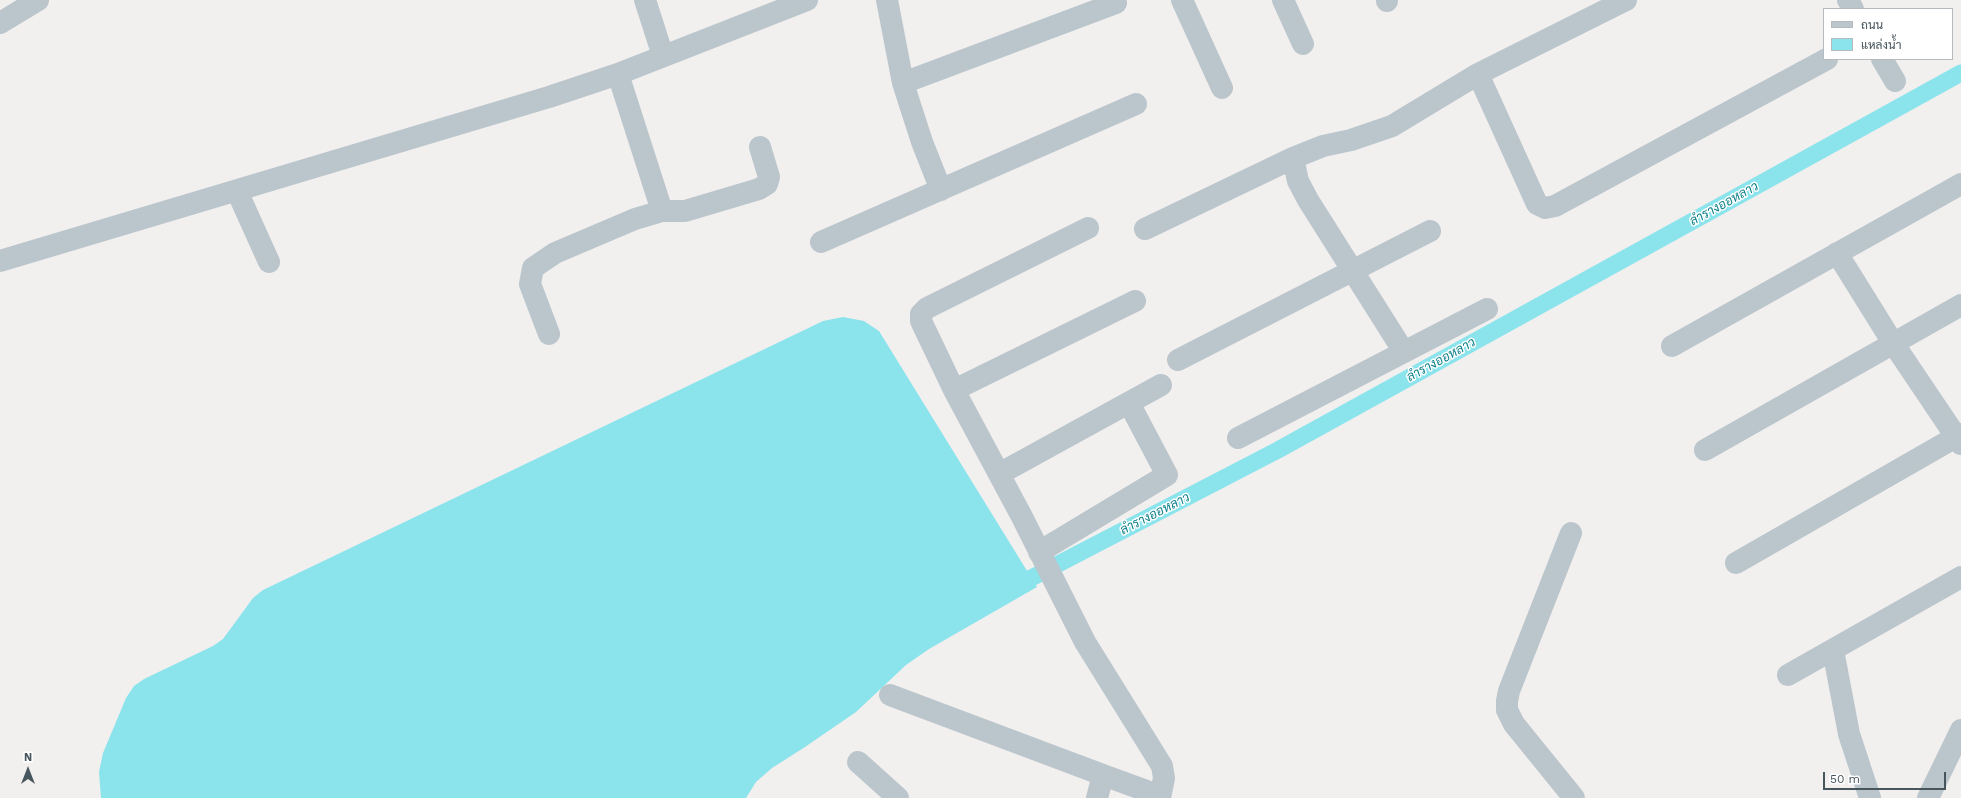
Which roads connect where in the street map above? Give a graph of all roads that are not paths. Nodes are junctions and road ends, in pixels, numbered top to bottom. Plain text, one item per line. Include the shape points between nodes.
1 (38, 0) edge
2 (646, 0) edge
3 (807, 0) edge
4 (887, 0) edge
5 (1182, 0) edge
6 (1283, 0) edge
7 (1626, 0) edge
8 (1126, 1) edge
9 (0, 23) edge
10 (1304, 44) dead end
11 (663, 56) junction
12 (1825, 60) edge
13 (1883, 60) edge
14 (618, 74) junction
15 (1478, 74) junction
16 (1895, 81) dead end
17 (903, 83) junction
18 (1222, 88) dead end
19 (1136, 104) dead end
20 (760, 147) dead end
21 (1293, 158) junction
22 (1961, 184) edge
23 (237, 190) junction
24 (941, 190) junction
25 (662, 211) junction
26 (1088, 228) dead end
27 (1145, 229) dead end
28 (1430, 230) dead end
29 (821, 242) dead end
30 (1837, 253) junction
31 (0, 261) edge
32 (269, 262) dead end
33 (1354, 271) junction
34 (1135, 301) dead end
35 (1961, 305) edge
36 (1487, 309) dead end
37 (549, 334) dead end
38 (1893, 344) junction
39 (1672, 346) dead end
40 (1404, 352) junction
41 (1178, 360) dead end
42 (1161, 385) dead end
43 (954, 390) junction
44 (1129, 403) junction
45 (1238, 438) dead end
46 (1960, 439) edge
47 (1704, 450) dead end
48 (999, 474) junction
49 (1571, 533) dead end
50 (1039, 552) junction
51 (1736, 563) dead end
52 (1961, 577) edge
53 (1833, 650) junction
54 (1788, 675) dead end
55 (890, 695) dead end
56 (1961, 730) edge
57 (858, 762) dead end
58 (1103, 775) junction
59 (1153, 795) edge
60 (898, 798) edge
61 (1097, 798) edge
62 (1574, 798) edge
63 (1870, 798) edge
64 (1928, 798) edge

1 - 9 street
2 - 11 street
3 - 11 street
4 - 17 street
5 - 18 street
6 - 10 street
7 - 15 street
8 - 17 street
11 - 14 street
12 - 15 street via 1555,206 1545,208 1537,204
13 - 16 street
14 - 23 street
14 - 25 street
15 - 21 street via 1392,126 1351,140 1323,146
17 - 24 street
19 - 24 street
20 - 25 street via 769,177 766,184 759,189 685,211
21 - 27 street
21 - 33 street via 1301,187
22 - 30 street
23 - 31 street
23 - 32 street
24 - 29 street
25 - 37 street via 635,219 555,253 532,268 530,284
26 - 43 street via 927,308 921,314 921,321
28 - 33 street
30 - 38 street
30 - 39 street
33 - 40 street
33 - 41 street
34 - 43 street
35 - 38 street
36 - 40 street
38 - 46 street
38 - 47 street
40 - 45 street
42 - 44 street
43 - 48 street
44 - 48 street
44 - 50 street via 1166,475
46 - 51 street
48 - 50 street
49 - 62 street via 1509,690 1507,701 1514,724
50 - 59 street via 1085,642 1162,766 1164,778
52 - 53 street
53 - 54 street
53 - 63 street via 1850,734
55 - 58 street
56 - 64 street
57 - 60 street
58 - 59 street
58 - 61 street

